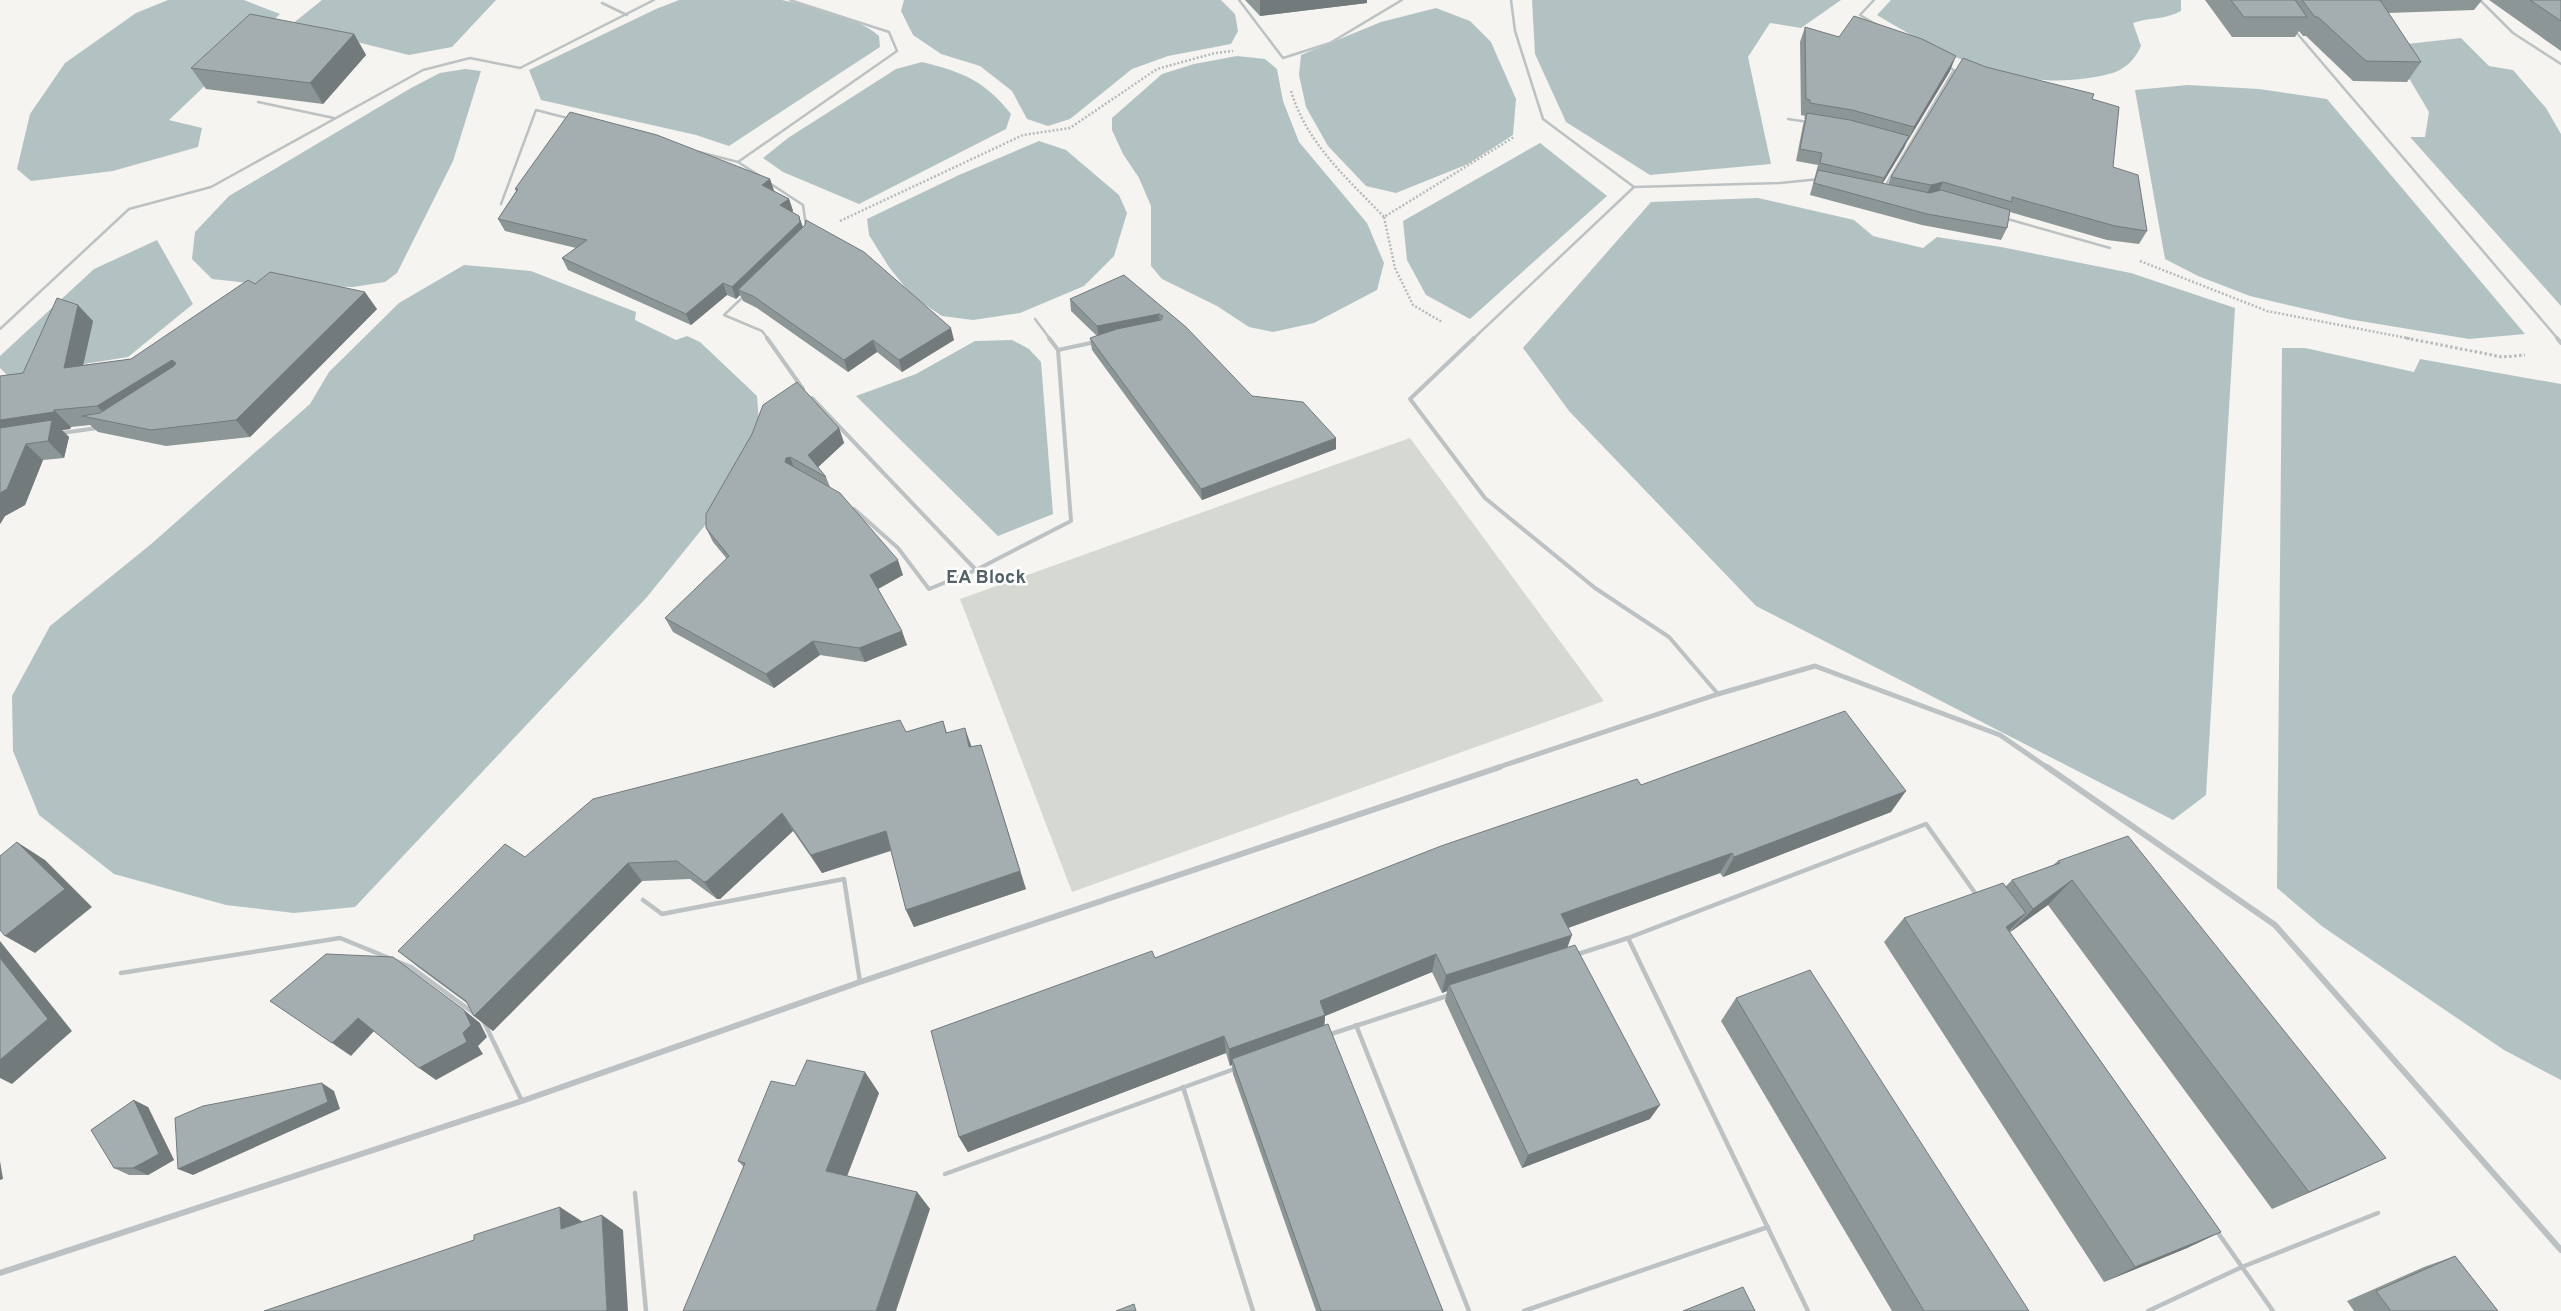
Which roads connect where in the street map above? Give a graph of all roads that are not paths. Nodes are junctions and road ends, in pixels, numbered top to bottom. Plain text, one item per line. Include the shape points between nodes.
1 (654, 0) edge
2 (790, 0) edge
3 (1239, 0) edge
4 (1402, 0) edge
5 (1511, 0) edge
6 (1874, 0) edge
7 (2480, 0) edge
8 (602, 3) dead end
9 (627, 15) junction
10 (2292, 28) edge
11 (1886, 30) edge
12 (2561, 64) edge
13 (1945, 65) edge
14 (258, 102) edge
15 (336, 118) junction
16 (1788, 119) dead end
17 (574, 120) edge
18 (1817, 124) edge
19 (1900, 143) edge
20 (1909, 146) junction
21 (690, 149) edge
22 (738, 162) junction
23 (1825, 180) edge
24 (1634, 187) junction
25 (1880, 193) edge
26 (501, 204) dead end
27 (2000, 217) edge
28 (807, 235) edge
29 (2110, 248) road end
30 (745, 295) edge
31 (1035, 319) dead end
32 (0, 329) edge
33 (1105, 340) edge
34 (2561, 343) edge
35 (1058, 350) junction
36 (104, 427) edge
37 (57, 434) dead end
38 (850, 506) edge
39 (976, 570) junction
40 (1718, 694) junction
41 (642, 900) dead end
42 (1983, 905) edge
43 (1628, 938) junction
44 (1572, 956) edge
45 (121, 973) dead end
46 (860, 982) junction
47 (1459, 992) edge
48 (1356, 1025) junction
49 (1320, 1038) edge
50 (1247, 1064) edge
51 (1183, 1088) junction
52 (522, 1101) junction
53 (945, 1174) dead end
54 (635, 1193) dead end
55 (2378, 1213) dead end
56 (2214, 1227) edge
57 (1768, 1228) junction
58 (2561, 1250) edge
59 (2242, 1267) junction
60 (0, 1272) edge
61 (646, 1311) edge
62 (1253, 1311) edge
63 (1469, 1311) edge
64 (1524, 1311) edge
65 (1808, 1311) edge
66 (2148, 1311) edge
67 (2274, 1311) edge

1 - 9 lane
2 - 22 lane via 889,32 897,51
3 - 4 lane via 1283,58 1349,34
5 - 24 lane via 1515,31 1542,119
6 - 11 lane via 1860,15
7 - 12 lane via 2513,33
8 - 9 lane
9 - 15 lane via 520,68 470,58 423,70
10 - 34 lane
13 - 20 lane via 1954,70
14 - 15 lane
15 - 32 lane via 211,187 129,209
16 - 18 lane
17 - 26 lane via 536,110
19 - 20 lane
20 - 25 lane
21 - 22 lane
22 - 28 lane via 803,205
23 - 24 lane
24 - 40 lane via 1410,399 1485,498 1595,588 1669,637
27 - 29 lane
30 - 39 lane via 724,315 762,331 803,389
31 - 35 lane
33 - 35 lane
35 - 39 lane via 1071,521
36 - 37 lane
38 - 39 lane via 898,548 930,589
40 - 46 street
40 - 58 street via 1815,666 2000,734 2275,925
41 - 46 lane via 662,914 844,878
42 - 43 lane via 1926,824
43 - 44 lane
43 - 57 lane
45 - 52 lane via 340,938 411,967 483,1020
46 - 52 street
47 - 48 lane
48 - 49 lane
48 - 63 lane
50 - 51 lane
51 - 53 lane
51 - 62 lane
52 - 60 street
54 - 61 lane
55 - 59 lane
56 - 59 lane
57 - 64 lane
57 - 65 lane
59 - 66 lane
59 - 67 lane

